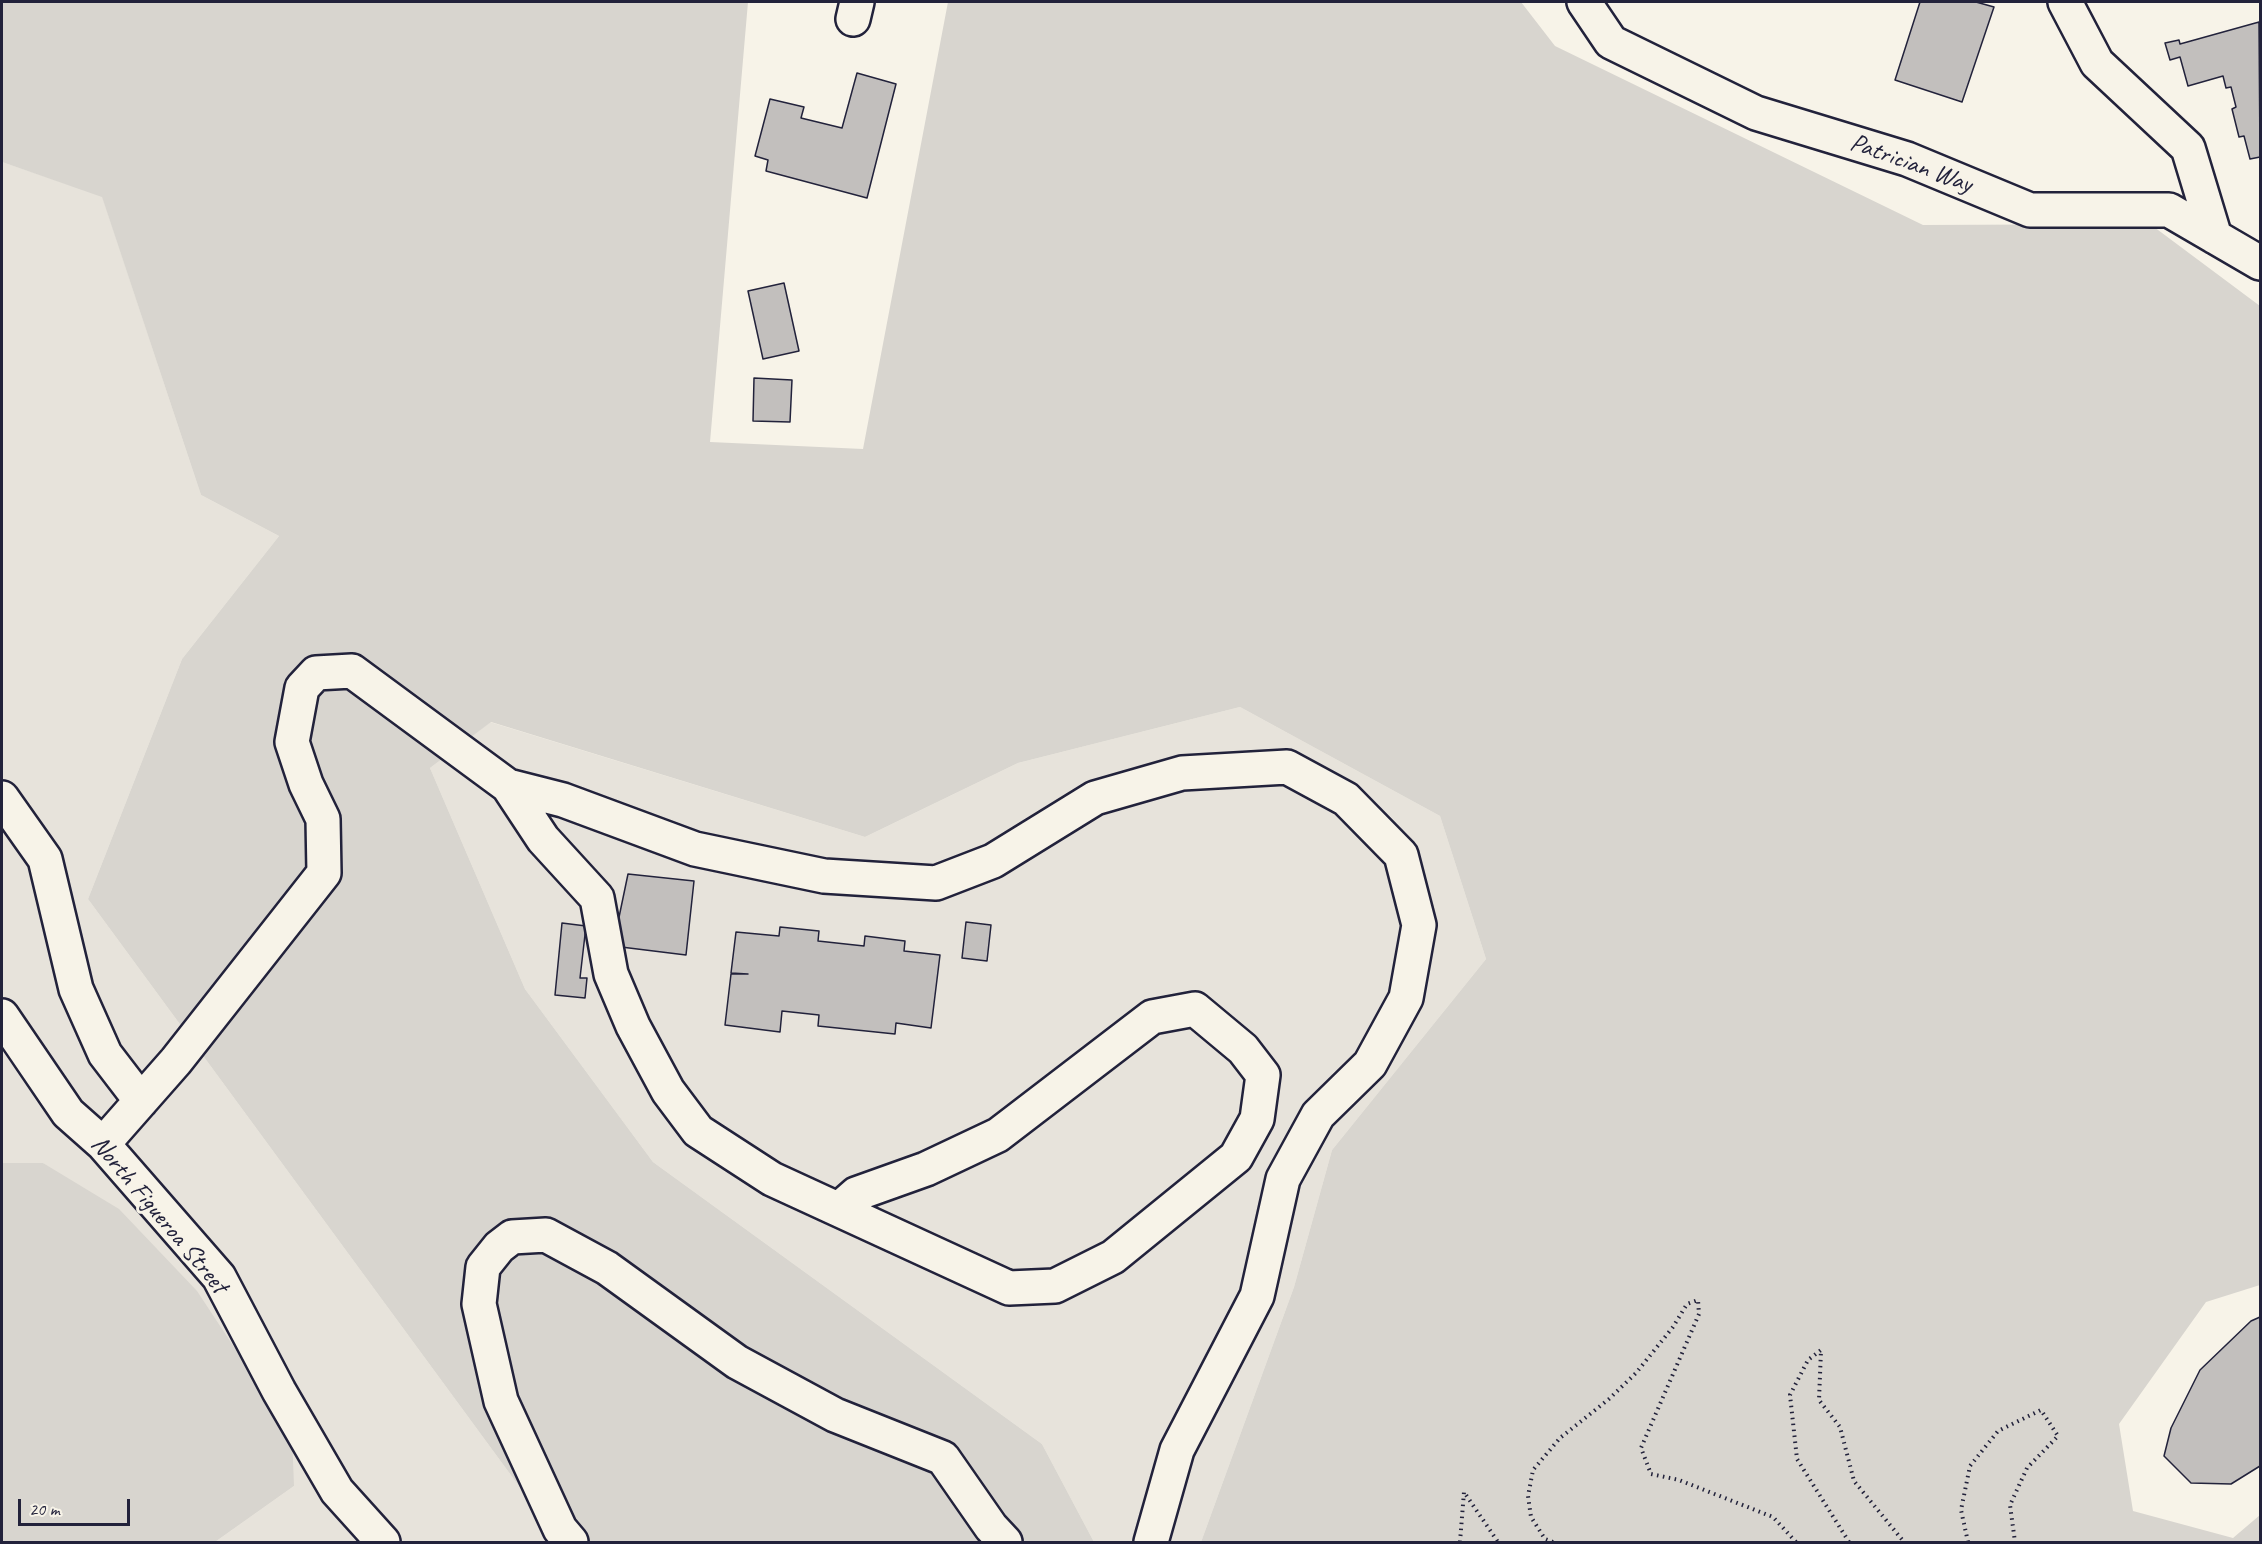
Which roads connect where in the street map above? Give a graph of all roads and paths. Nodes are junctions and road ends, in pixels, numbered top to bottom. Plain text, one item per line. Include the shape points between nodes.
1 (1584, 2) edge
2 (2065, 2) edge
3 (2215, 237) junction
4 (2260, 263) edge
5 (508, 786) junction
6 (2, 798) edge
7 (2, 1016) edge
8 (141, 1101) junction
9 (104, 1144) junction
10 (1236, 1157) junction
11 (1283, 1179) junction
12 (839, 1209) junction
13 (383, 1542) edge
14 (571, 1542) edge
15 (1005, 1542) edge
16 (1151, 1542) edge
17 (1460, 1542) edge
18 (1498, 1542) edge
19 (1553, 1542) edge
20 (1796, 1542) edge
21 (1849, 1542) edge
22 (1904, 1542) edge
23 (1968, 1542) edge
24 (2015, 1542) edge

1 - 3 street, Patrician Way via 1611,42 1756,112 1906,159 2030,210 2169,210
2 - 3 street via 2097,63 2188,148
3 - 4 street, Patrician Way
5 - 8 street via 352,671 316,673 302,688 292,742 323,819 324,873
5 - 11 street via 562,800 695,849 824,876 936,884 993,861 1095,798 1182,773 1287,767 1346,799 1401,855 1419,926 1406,998 1370,1064 1318,1115
5 - 12 street via 543,838 597,898 615,985 669,1091 698,1131 772,1179
6 - 8 street via 45,859 76,989 105,1054
7 - 9 street, North Figueroa Street via 68,1113
8 - 9 street
9 - 13 street, North Figueroa Street via 219,1277 337,1491
10 - 11 street
10 - 12 street via 1113,1257 1054,1286 1009,1288
10 - 12 street via 1257,1119 1263,1075 1243,1049 1195,1010 1152,1017 998,1135 926,1169 856,1194
11 - 16 street via 1257,1296 1177,1450
14 - 15 street via 560,1530 501,1401 479,1304 483,1267 512,1237 546,1235 607,1268 737,1362 835,1415 943,1458
17 - 18 path via 1464,1492
19 - 20 path via 1545,1539 1531,1517 1528,1496 1533,1470 1560,1438 1636,1373 1673,1328 1687,1304 1698,1300 1700,1314 1641,1448 1651,1474 1679,1480 1773,1517
21 - 22 path via 1797,1459 1790,1395 1808,1360 1821,1350 1819,1400 1840,1427 1854,1481
23 - 24 path via 1961,1510 1970,1466 1998,1431 2041,1410 2058,1436 2027,1468 2010,1505

